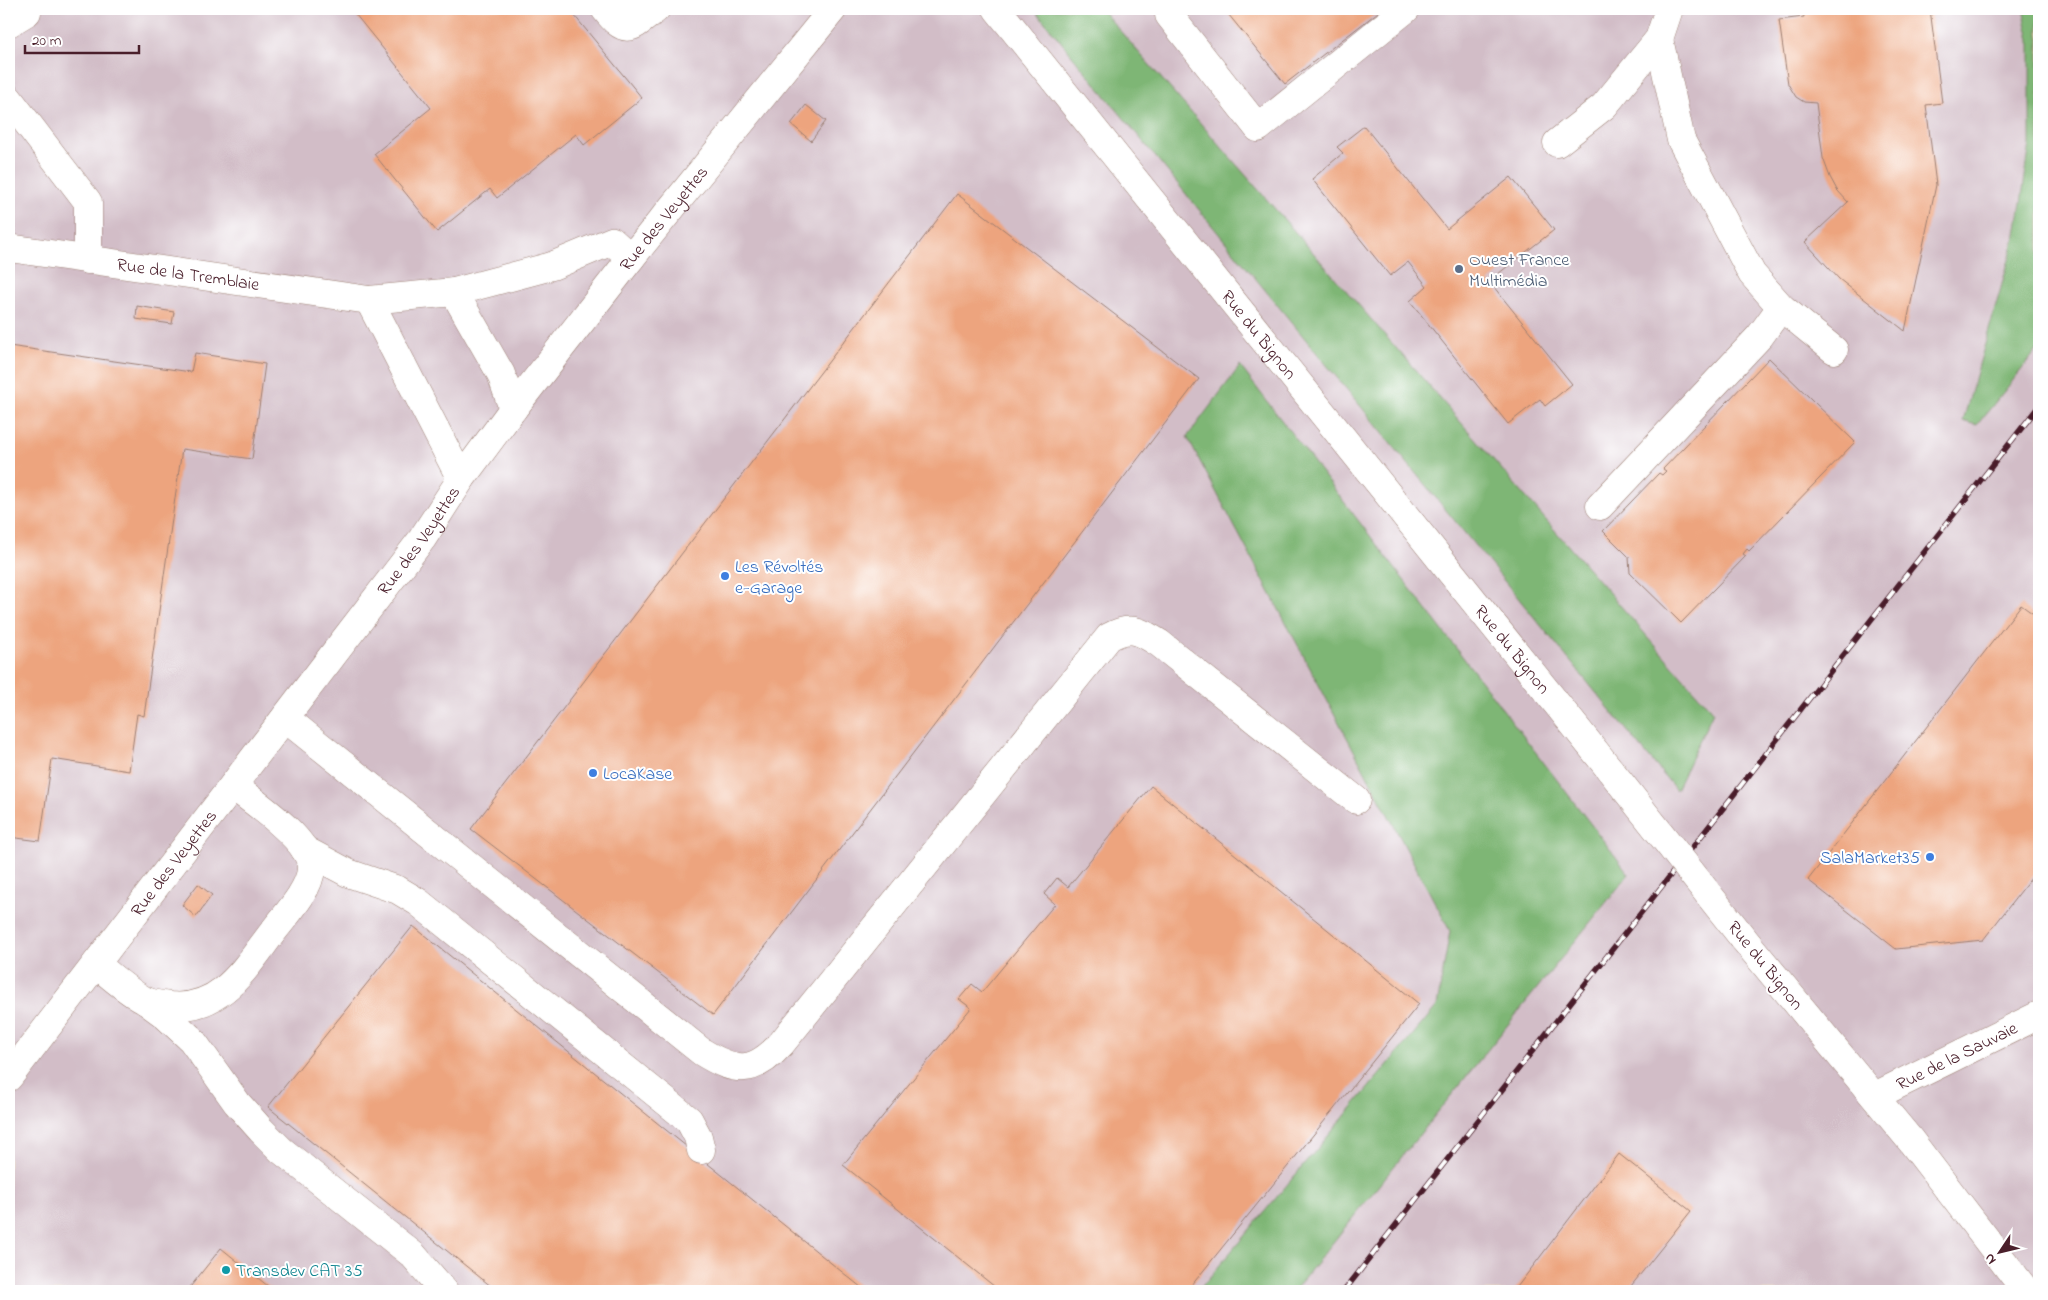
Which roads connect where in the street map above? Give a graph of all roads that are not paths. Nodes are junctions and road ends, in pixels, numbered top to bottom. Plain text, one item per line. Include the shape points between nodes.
1 (604, 9) edge
2 (656, 9) edge
3 (833, 9) edge
4 (997, 9) edge
5 (1406, 9) edge
6 (1669, 9) edge
7 (1169, 15) dead end
8 (1658, 39) junction
9 (9, 99) edge
10 (1557, 144) dead end
11 (9, 248) edge
12 (632, 258) junction
13 (88, 260) junction
14 (454, 292) junction
15 (368, 300) junction
16 (1780, 307) junction
17 (1834, 350) dead end
18 (514, 409) junction
19 (460, 479) junction
20 (1600, 506) dead end
21 (285, 718) junction
22 (233, 786) junction
23 (1356, 800) dead end
24 (305, 850) junction
25 (96, 964) junction
26 (146, 1001) junction
27 (2039, 1015) edge
28 (9, 1078) edge
29 (1875, 1096) junction
30 (700, 1150) dead end
31 (444, 1291) edge
32 (2026, 1291) edge

1 - 2 street via 624,27 632,27
3 - 12 street, Rue des Veyettes
4 - 29 street, Rue du Bignon, bridge via 1743,938
5 - 7 street via 1258,128
6 - 8 street
8 - 10 street via 1604,106
8 - 16 street via 1681,140 1752,274
9 - 13 street via 88,202
11 - 13 street, Rue de la Tremblaie
12 - 14 street, Rue de la Tremblaie via 612,241 552,266
12 - 18 street, Rue des Veyettes
13 - 15 street, Rue de la Tremblaie
14 - 15 street, Rue de la Tremblaie
14 - 18 street via 501,374
15 - 19 street
16 - 17 street
16 - 20 street via 1760,336
18 - 19 street, Rue des Veyettes
19 - 21 street, Rue des Veyettes via 422,539
21 - 22 street, Rue des Veyettes
21 - 23 street via 702,1052 730,1066 759,1064 781,1044 1109,637 1121,630 1138,630 1159,643
22 - 24 street via 290,831
22 - 25 street, Rue des Veyettes
24 - 26 street via 311,869 304,891 234,982 218,996 180,1007
24 - 30 street via 348,873 398,890 418,902 689,1120
25 - 26 street
25 - 28 street, Rue des Veyettes
26 - 31 street via 192,1040 237,1103 261,1130 413,1255
27 - 29 street, Rue de la Sauvaie
29 - 32 street, Rue du Bignon

